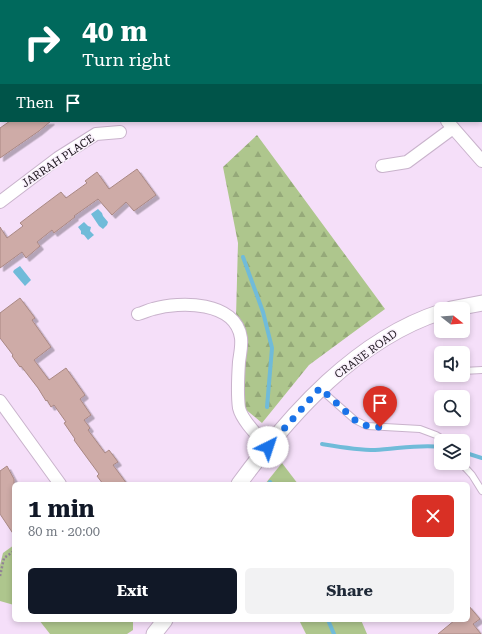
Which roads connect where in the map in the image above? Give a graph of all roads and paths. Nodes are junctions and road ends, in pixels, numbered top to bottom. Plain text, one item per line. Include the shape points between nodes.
1 (450, 124) edge
2 (120, 132) dead end
3 (482, 161) edge
4 (382, 166) dead end
5 (0, 202) edge
6 (482, 303) edge
7 (470, 305) edge
8 (138, 314) dead end
9 (434, 314) edge
10 (482, 370) edge
11 (470, 371) edge
12 (320, 388) junction
13 (0, 400) edge
14 (434, 434) edge
15 (268, 447) junction
16 (467, 470) edge
17 (59, 482) edge
18 (241, 482) edge
19 (482, 492) edge
20 (12, 552) edge
21 (0, 576) edge
22 (163, 622) edge
23 (154, 634) edge

1 - 3 street
1 - 4 street via 407,162
2 - 5 street, JARRAH PLACE via 96,134 58,158
6 - 7 street
8 - 15 street via 167,306 202,306 220,311 235,323 239,328 241,340 239,410
9 - 12 street, CRANE ROAD via 413,322 387,337
10 - 11 lane
12 - 14 lane via 355,420 367,426 420,429
12 - 15 street, CRANE ROAD
13 - 17 street
15 - 18 street, CRANE ROAD
16 - 19 lane
20 - 21 path via 4,558
22 - 23 street

